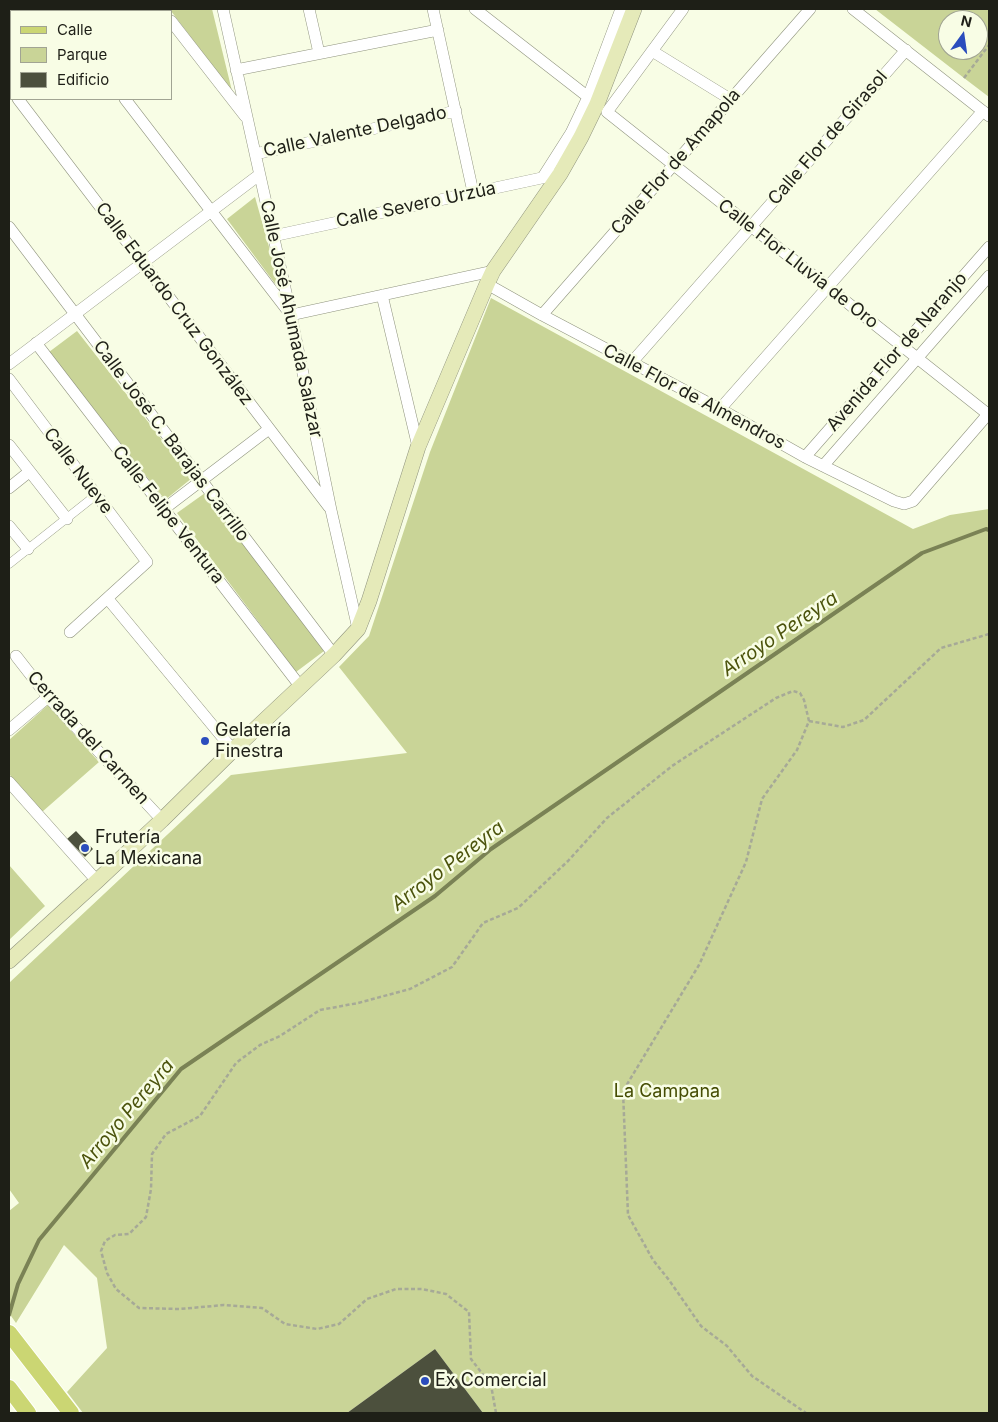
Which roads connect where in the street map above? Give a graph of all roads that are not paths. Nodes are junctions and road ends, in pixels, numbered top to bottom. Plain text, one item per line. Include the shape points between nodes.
1 (223, 9) edge
2 (309, 9) edge
3 (433, 9) edge
4 (475, 9) edge
5 (683, 9) edge
6 (810, 9) edge
7 (853, 9) edge
8 (622, 13) edge
9 (172, 22) edge
10 (438, 30) junction
11 (906, 50) junction
12 (652, 51) junction
13 (319, 53) junction
14 (236, 70) junction
15 (9, 87) edge
16 (10, 93) edge
17 (730, 99) junction
18 (19, 100) edge
19 (126, 100) edge
20 (597, 105) junction
21 (456, 111) junction
22 (986, 113) edge
23 (247, 119) junction
24 (255, 154) junction
25 (673, 165) junction
26 (560, 174) junction
27 (259, 175) junction
28 (543, 177) junction
29 (473, 192) junction
30 (211, 211) junction
31 (750, 226) junction
32 (9, 227) edge
33 (273, 236) junction
34 (989, 247) edge
35 (143, 263) junction
36 (989, 276) edge
37 (490, 277) junction
38 (827, 287) junction
39 (382, 295) junction
40 (75, 314) junction
41 (291, 315) junction
42 (542, 315) junction
43 (36, 344) junction
44 (902, 346) junction
45 (917, 358) junction
46 (632, 362) junction
47 (9, 364) edge
48 (10, 383) edge
49 (720, 409) junction
50 (989, 414) edge
51 (269, 429) junction
52 (9, 445) edge
53 (418, 447) junction
54 (805, 457) junction
55 (823, 466) junction
56 (29, 472) junction
57 (202, 481) junction
58 (9, 488) edge
59 (96, 495) junction
60 (164, 509) junction
61 (331, 510) junction
62 (67, 519) junction
63 (9, 526) edge
64 (28, 549) junction
65 (9, 564) edge
66 (108, 599) junction
67 (358, 629) junction
68 (70, 632) dead end
69 (334, 655) junction
70 (16, 656) dead end
71 (300, 686) junction
72 (48, 698) junction
73 (9, 730) edge
74 (233, 750) junction
75 (9, 782) edge
76 (162, 820) junction
77 (97, 881) junction
78 (9, 961) edge
79 (9, 1333) edge
80 (71, 1413) edge

1 - 14 street, Calle José Ahumada Salazar
2 - 13 street
3 - 10 street
4 - 20 street, Calle Flor Lluvia de Oro
5 - 12 street
6 - 17 street, Calle Flor de Amapola
7 - 11 street
8 - 20 main road
9 - 23 street
10 - 13 street
10 - 21 street
11 - 22 street
11 - 31 street, Calle Flor de Girasol
12 - 17 street
12 - 20 street
13 - 14 street
14 - 23 street, Calle José Ahumada Salazar
15 - 16 street
17 - 25 street, Calle Flor de Amapola
18 - 35 street, Calle Eduardo Cruz González
19 - 30 street
20 - 25 street, Calle Flor Lluvia de Oro
20 - 26 main road
20 - 28 street via 571,133
21 - 24 street, Calle Valente Delgado
21 - 29 street
22 - 38 street
23 - 24 street, Calle José Ahumada Salazar
24 - 27 street, Calle José Ahumada Salazar
25 - 31 street, Calle Flor Lluvia de Oro
25 - 42 street, Calle Flor de Amapola
26 - 28 street, Calle Severo Urzúa
26 - 37 main road
27 - 30 street
27 - 33 street, Calle José Ahumada Salazar
28 - 29 street, Calle Severo Urzúa
29 - 33 street, Calle Severo Urzúa
30 - 35 street
30 - 41 street
31 - 38 street, Calle Flor Lluvia de Oro
31 - 46 street, Calle Flor de Girasol
32 - 40 street, Calle José C. Barajas Carrillo
33 - 41 street, Calle José Ahumada Salazar
34 - 44 street, Avenida Flor de Naranjo
35 - 40 street
35 - 51 street, Calle Eduardo Cruz González
36 - 45 street, Avenida Flor de Naranjo
37 - 39 street
37 - 42 street, Calle Flor de Almendros
37 - 53 main road
38 - 44 street, Calle Flor Lluvia de Oro
38 - 49 street
39 - 41 street
39 - 53 street
40 - 43 street
40 - 57 street, Calle José C. Barajas Carrillo
41 - 61 street, Calle José Ahumada Salazar
42 - 46 street, Calle Flor de Almendros
43 - 47 street
43 - 60 street, Calle Felipe Ventura
44 - 45 street, Calle Flor Lluvia de Oro
44 - 54 street, Avenida Flor de Naranjo
45 - 50 street, Calle Flor Lluvia de Oro
45 - 55 street, Avenida Flor de Naranjo
46 - 49 street, Calle Flor de Almendros
48 - 59 street, Calle Nueve
49 - 54 street, Calle Flor de Almendros
50 - 55 street, Calle Flor de Almendros via 914,501 904,504 894,501
51 - 57 street
51 - 61 street, Calle Eduardo Cruz González
52 - 56 street
53 - 67 main road via 370,601
54 - 55 street, Calle Flor de Almendros
56 - 58 street
56 - 62 street
57 - 60 street
57 - 69 street, Calle José C. Barajas Carrillo
59 - 62 street
59 - 66 street, Calle Nueve via 147,562
60 - 71 street, Calle Felipe Ventura
61 - 67 street, Calle José Ahumada Salazar
62 - 64 street
63 - 64 street
64 - 65 street
66 - 68 street
66 - 74 street
67 - 69 main road
69 - 71 main road
70 - 72 street, Cerrada del Carmen
71 - 74 main road
72 - 73 street
72 - 76 street, Cerrada del Carmen
74 - 76 main road
75 - 77 street
76 - 77 main road
77 - 78 main road
79 - 80 main road

